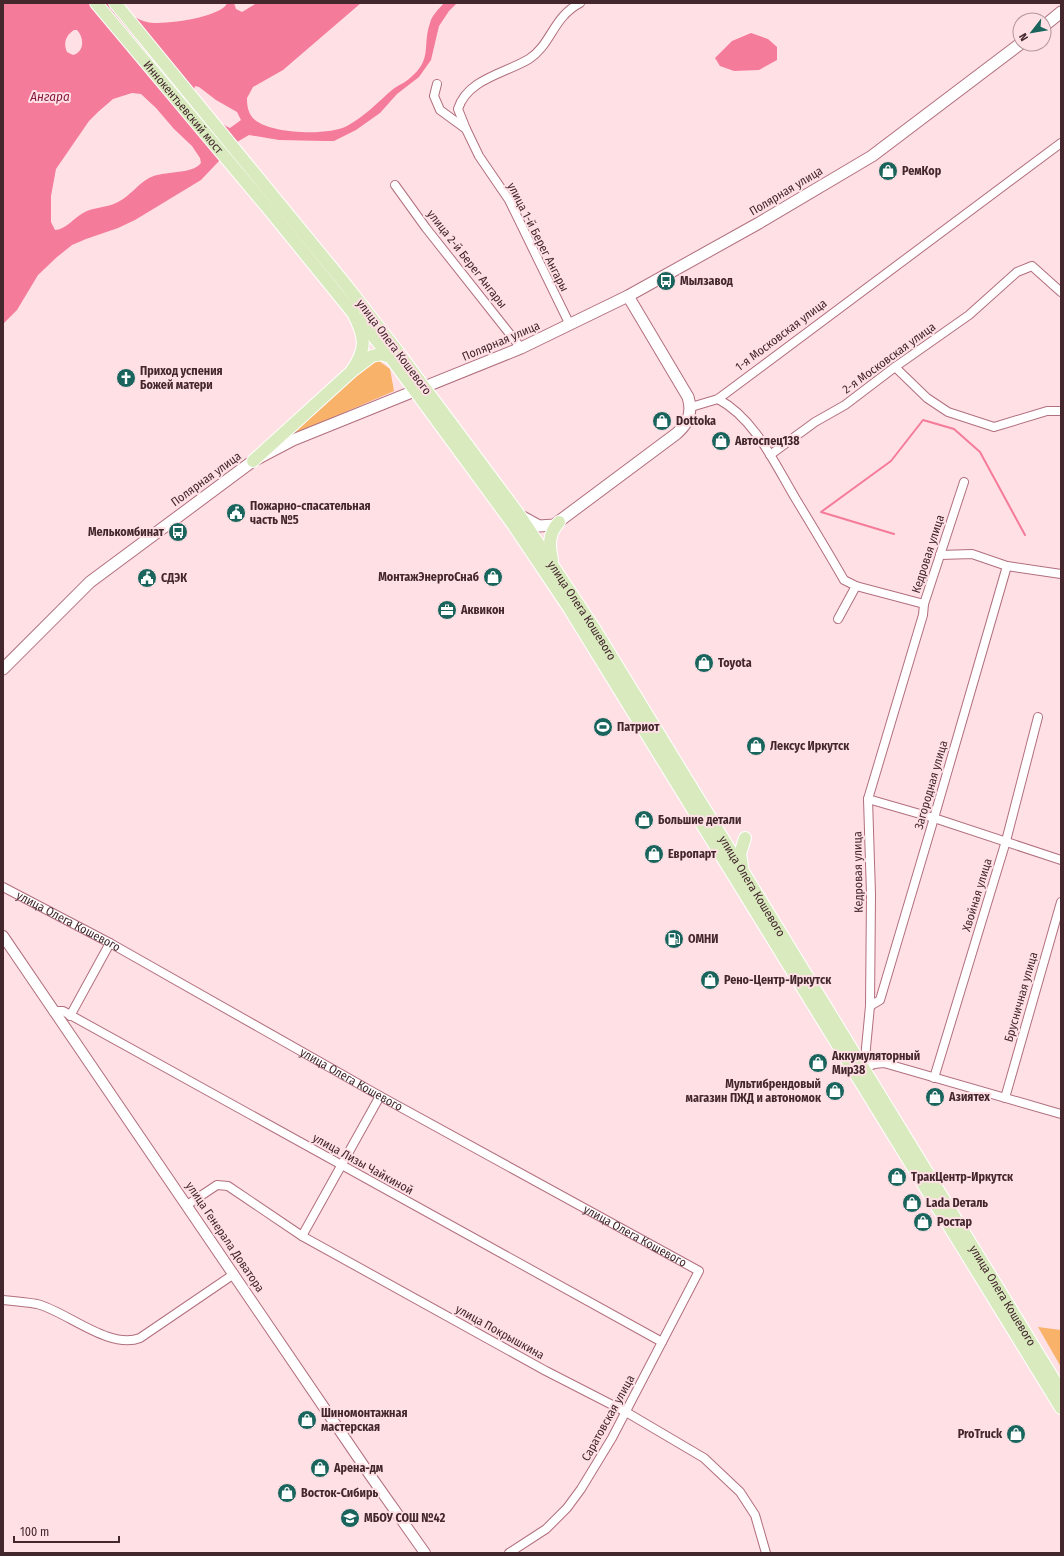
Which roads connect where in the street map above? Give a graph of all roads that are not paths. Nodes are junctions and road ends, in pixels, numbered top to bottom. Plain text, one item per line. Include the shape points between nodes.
1 (96, 3) edge
2 (114, 3) edge
3 (580, 3) edge
4 (1061, 12) edge
5 (1052, 19) edge
6 (1012, 50) edge
7 (437, 84) dead end
8 (466, 129) junction
9 (1061, 143) edge
10 (395, 185) dead end
11 (275, 208) junction
12 (1061, 292) edge
13 (338, 293) junction
14 (628, 296) junction
15 (570, 325) junction
16 (521, 348) junction
17 (394, 355) junction
18 (895, 367) junction
19 (351, 372) junction
20 (718, 399) junction
21 (691, 407) junction
22 (1061, 411) edge
23 (770, 455) junction
24 (253, 461) junction
25 (964, 482) dead end
26 (516, 519) junction
27 (559, 522) junction
28 (940, 555) junction
29 (554, 565) junction
30 (1007, 566) junction
31 (1061, 574) edge
32 (856, 586) junction
33 (924, 604) junction
34 (838, 619) dead end
35 (3, 669) edge
36 (1038, 717) dead end
37 (868, 799) junction
38 (934, 818) junction
39 (745, 838) dead end
40 (1006, 841) junction
41 (1061, 860) edge
42 (747, 878) junction
43 (3, 887) edge
44 (1061, 902) edge
45 (3, 936) edge
46 (110, 943) junction
47 (870, 1006) junction
48 (54, 1011) junction
49 (70, 1016) junction
50 (864, 1069) junction
51 (934, 1078) junction
52 (380, 1096) junction
53 (1005, 1098) junction
54 (1061, 1114) edge
55 (341, 1166) junction
56 (187, 1205) junction
57 (302, 1236) junction
58 (699, 1271) joint
59 (234, 1274) junction
60 (3, 1300) edge
61 (662, 1342) junction
62 (1061, 1391) edge
63 (1061, 1408) edge
64 (626, 1412) junction
65 (425, 1553) edge
66 (509, 1553) edge
67 (766, 1553) edge

1 - 11 main road, Иннокентьевский мост
2 - 11 main road, Иннокентьевский мост
3 - 8 street via 564,13 539,50 530,58 476,85 464,96 458,109
4 - 5 main road
6 - 14 main road, Полярная улица via 872,156
7 - 8 street, улица 1-й Берег Ангары via 434,96 440,110
8 - 15 street, улица 1-й Берег Ангары via 479,156 509,200
9 - 20 street, 1-я Московская улица
10 - 16 street, улица 2-й Берег Ангары
11 - 13 main road
11 - 17 main road, улица Олега Кошевого
12 - 18 street, 2-я Московская улица via 1032,266 1017,272 969,315
13 - 17 main road, улица Олега Кошевого
13 - 19 main road via 356,319 363,342 362,354
14 - 15 main road, Полярная улица
14 - 21 main road via 684,390
15 - 16 main road, Полярная улица
16 - 24 main road, Полярная улица via 293,440
17 - 19 main road via 375,355
17 - 26 main road, улица Олега Кошевого, bridge
18 - 22 street via 927,398 948,412 994,427 1047,411
18 - 23 street, 2-я Московская улица via 846,405 815,422
19 - 24 main road
20 - 21 street, 1-я Московская улица
20 - 23 street via 731,406 749,424
21 - 27 main road via 687,422 681,430
23 - 32 street via 844,580
24 - 35 main road, Полярная улица via 90,582
25 - 28 street, Кедровая улица
26 - 27 main road via 549,527
26 - 29 main road, улица Олега Кошевого
26 - 63 main road, улица Олега Кошевого
27 - 29 main road via 552,531 550,541
28 - 30 street via 972,554
28 - 33 street, Кедровая улица
29 - 42 main road, улица Олега Кошевого
30 - 31 street
30 - 38 street, Загородная улица
32 - 33 street
32 - 34 street
33 - 37 street, Кедровая улица via 923,615
36 - 40 street, Хвойная улица
37 - 38 street
37 - 47 street, Кедровая улица via 871,894
38 - 40 street
38 - 47 street, Загородная улица via 880,1000
39 - 42 main road via 740,854
40 - 41 street
40 - 51 street, Хвойная улица
42 - 50 main road, улица Олега Кошевого
43 - 46 street, улица Олега Кошевого
44 - 53 street, Брусничная улица
45 - 48 street, улица Генерала Доватора
46 - 49 street
46 - 52 street, улица Олега Кошевого
47 - 50 street, Кедровая улица
48 - 49 street, улица Лизы Чайкиной via 63,1011
48 - 56 street, улица Генерала Доватора
49 - 55 street, улица Лизы Чайкиной
50 - 51 street via 884,1063
50 - 62 main road, улица Олега Кошевого
51 - 53 street
52 - 55 street
52 - 58 street, улица Олега Кошевого
53 - 54 street
55 - 57 street
55 - 61 street, улица Лизы Чайкиной
56 - 57 street, улица Покрышкина via 217,1185 223,1185
56 - 59 street, улица Генерала Доватора
57 - 64 street, улица Покрышкина via 546,1371
58 - 61 street, Саратовская улица
59 - 60 street via 140,1338 133,1340 105,1335 38,1304
59 - 65 street, улица Генерала Доватора
61 - 64 street, Саратовская улица
64 - 66 street, Саратовская улица via 585,1483 567,1508 536,1536
64 - 67 street, улица Покрышкина via 704,1458 724,1475 740,1492 755,1515

